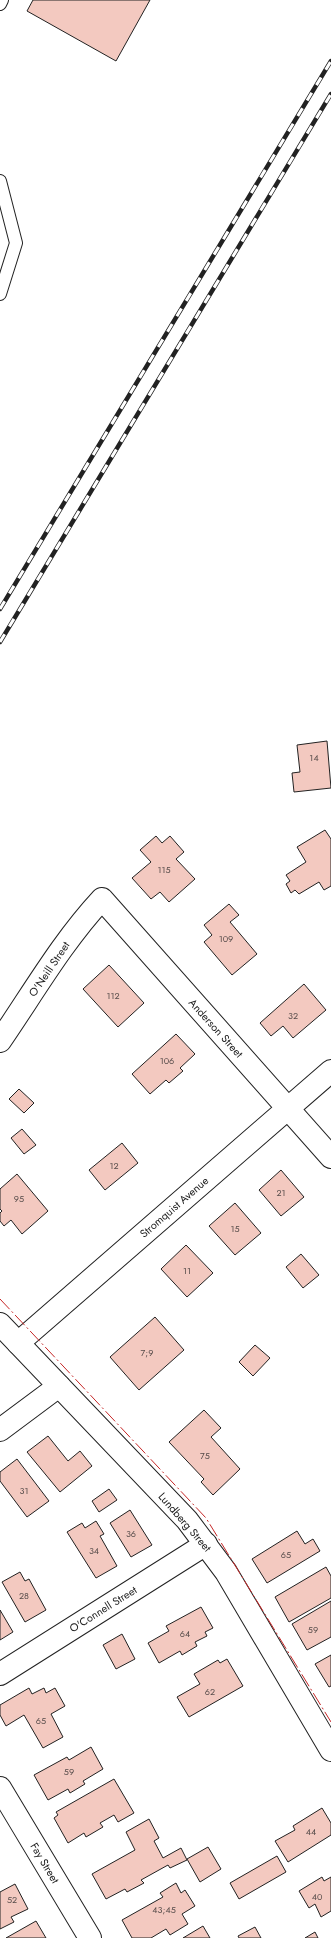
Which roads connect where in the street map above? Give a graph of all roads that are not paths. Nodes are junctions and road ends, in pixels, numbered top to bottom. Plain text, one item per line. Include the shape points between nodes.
1 (2, 0) edge
2 (0, 4) edge
3 (0, 181) edge
4 (0, 294) edge
5 (102, 899) joint
6 (0, 1041) edge
7 (331, 1071) edge
8 (287, 1108) junction
9 (331, 1157) edge
10 (0, 1324) edge
11 (18, 1343) junction
12 (59, 1386) junction
13 (0, 1430) edge
14 (206, 1544) junction
15 (0, 1674) edge
16 (331, 1750) edge
17 (0, 1788) edge
18 (90, 1938) edge

1 - 2 lane
3 - 4 lane via 16,243
5 - 6 street, O'Neill Street via 64,944
5 - 8 street, Anderson Street
7 - 8 street, Stromquist Avenue
8 - 9 street, Anderson Street
8 - 11 street, Stromquist Avenue
10 - 11 street, Lundberg Street
11 - 12 street, Lundberg Street
12 - 13 street
12 - 14 street, Lundberg Street via 187,1520
14 - 15 street, O'Connell Street
14 - 16 street, Lundberg Street via 226,1572
17 - 18 street, Fay Street

